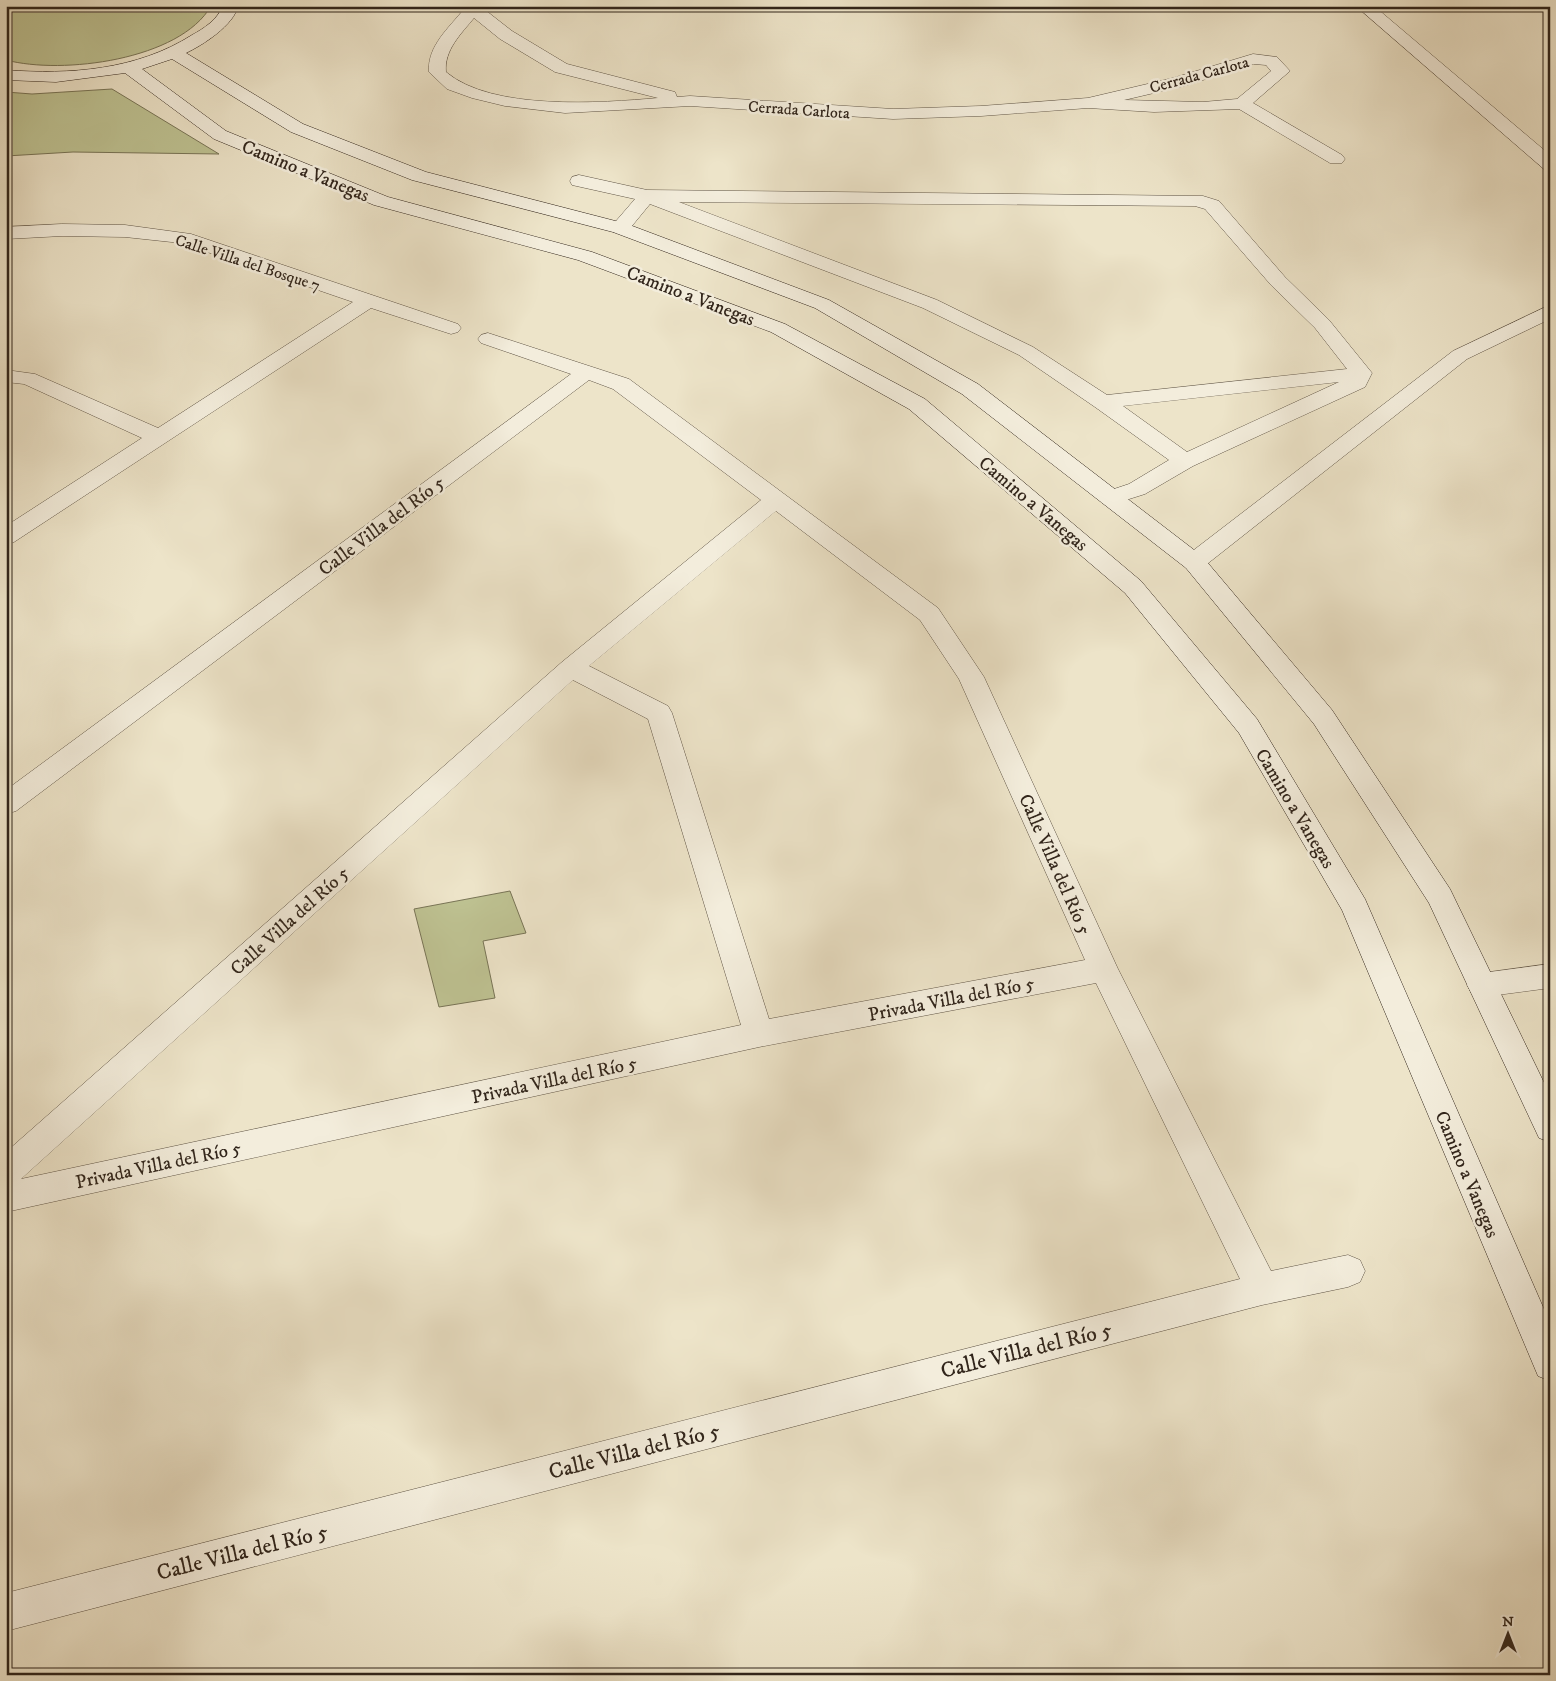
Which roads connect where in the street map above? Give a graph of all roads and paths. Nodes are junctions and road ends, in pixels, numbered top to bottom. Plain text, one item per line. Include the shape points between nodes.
1 (230, 6) edge
2 (857, 6) edge
3 (960, 6) edge
4 (1364, 6) edge
5 (940, 7) edge
6 (472, 8) edge
7 (173, 52) junction
8 (128, 67) junction
9 (6, 75) edge
10 (690, 101) junction
11 (1088, 103) junction
12 (1242, 104) junction
13 (1336, 159) dead end
14 (1550, 165) edge
15 (579, 181) dead end
16 (647, 196) junction
17 (620, 228) junction
18 (6, 233) edge
19 (368, 301) junction
20 (1550, 311) edge
21 (451, 328) dead end
22 (488, 338) dead end
23 (587, 372) junction
24 (1361, 373) junction
25 (6, 376) edge
26 (1103, 402) junction
27 (161, 438) junction
28 (1185, 461) junction
29 (1110, 498) junction
30 (776, 500) junction
31 (6, 536) edge
32 (1194, 562) junction
33 (571, 668) junction
34 (6, 804) edge
35 (1104, 969) junction
36 (1550, 976) edge
37 (1482, 985) junction
38 (759, 1034) junction
39 (1550, 1128) edge
40 (6, 1172) edge
41 (6, 1197) edge
42 (1348, 1271) dead end
43 (1262, 1289) junction
44 (1550, 1364) edge
45 (6, 1612) edge

1 - 7 street via 208,33
2 - 5 street
3 - 5 street
4 - 14 street
6 - 10 street, Cerrada Carlota via 506,35 561,68
6 - 10 street, Cerrada Carlota via 462,24 450,34 437,62 438,72 453,85 505,101 565,108
7 - 8 street
7 - 17 street, Camino a Vanegas via 297,128 419,176
8 - 9 street via 79,76 29,78
8 - 44 street, Camino a Vanegas via 220,135 381,201 584,256 778,328 917,404 1133,587 1248,726 1355,907
10 - 11 street, Cerrada Carlota via 893,114
11 - 12 street, Cerrada Carlota via 1154,107
11 - 12 street, Cerrada Carlota via 1178,82 1253,59 1277,64 1280,74
12 - 13 street
15 - 16 street
16 - 17 street
16 - 24 street via 1203,200 1212,205 1278,281 1322,324
16 - 26 street via 930,304 1026,352
17 - 29 street, Camino a Vanegas via 822,304 970,389
18 - 19 street, Calle Villa del Bosque 7 via 125,231 184,238
19 - 21 street, Calle Villa del Bosque 7
19 - 27 street
20 - 32 street via 1460,355
22 - 23 street, Calle Villa del Río 5
23 - 30 street, Calle Villa del Río 5 via 621,384
23 - 34 street, Calle Villa del Río 5
24 - 26 street
24 - 28 street via 1358,382
25 - 27 street via 28,378
26 - 28 street
27 - 31 street
28 - 29 street via 1138,489
29 - 32 street, Camino a Vanegas
30 - 33 street, Calle Villa del Río 5
30 - 35 street, Calle Villa del Río 5 via 929,614 971,677
32 - 37 street, Camino a Vanegas via 1323,717 1440,897
33 - 38 street via 659,713
33 - 40 street, Calle Villa del Río 5
35 - 38 street, Privada Villa del Río 5
35 - 43 street, Calle Villa del Río 5
36 - 37 street
37 - 39 street, Camino a Vanegas
38 - 41 street, Privada Villa del Río 5
42 - 43 street, Calle Villa del Río 5
43 - 45 street, Calle Villa del Río 5

